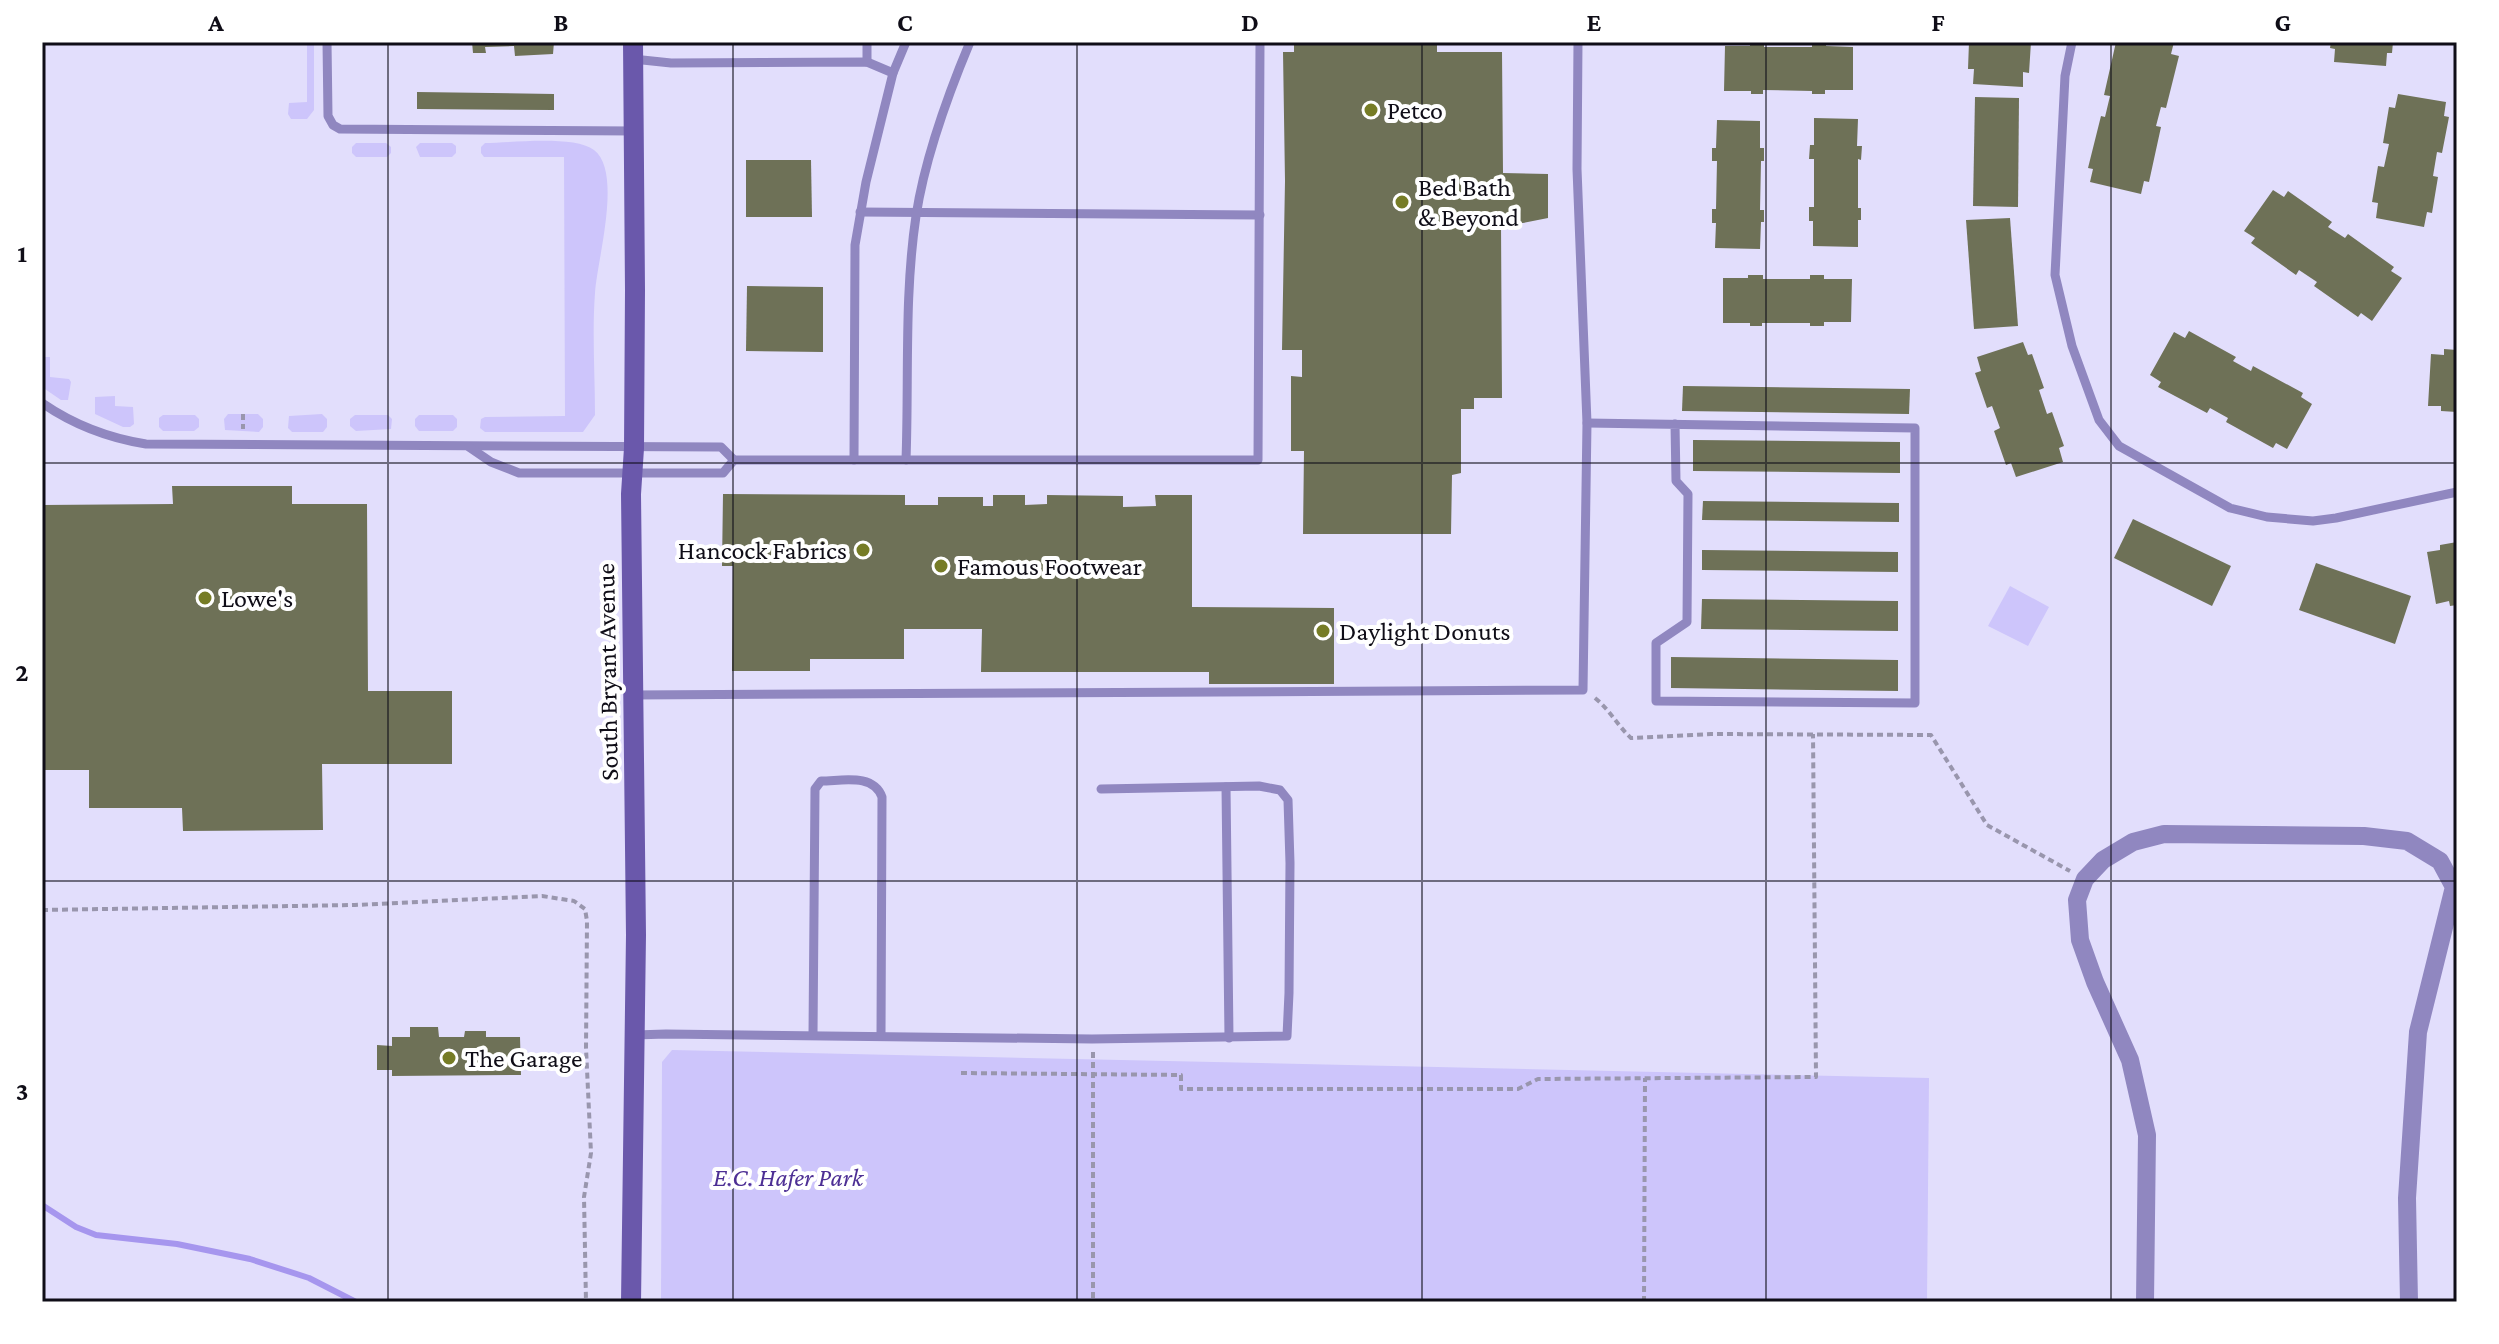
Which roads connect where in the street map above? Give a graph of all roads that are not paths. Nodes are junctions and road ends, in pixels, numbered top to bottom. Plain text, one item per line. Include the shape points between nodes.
1 (327, 42) edge
2 (867, 42) edge
3 (906, 42) edge
4 (970, 42) edge
5 (1260, 42) edge
6 (1578, 42) edge
7 (2072, 42) edge
8 (633, 50) edge
9 (867, 62) junction
10 (893, 73) junction
11 (635, 131) junction
12 (860, 212) junction
13 (916, 214) junction
14 (1260, 215) junction
15 (42, 403) edge
16 (1587, 423) junction
17 (1675, 424) junction
18 (469, 447) junction
19 (634, 448) junction
20 (734, 460) junction
21 (854, 460) junction
22 (906, 460) junction
23 (632, 472) junction
24 (2457, 492) edge
25 (632, 695) junction
26 (1226, 787) junction
27 (1101, 789) dead end
28 (635, 1035) junction
29 (813, 1035) junction
30 (881, 1036) junction
31 (1229, 1038) junction
32 (631, 1302) edge
33 (2145, 1302) edge
34 (2409, 1302) edge

1 - 11 lane via 328,116 340,129
2 - 9 lane
3 - 10 lane
4 - 13 lane via 950,91
5 - 14 lane
6 - 16 lane
7 - 24 lane via 2065,76 2055,275 2072,346 2099,420 2119,446 2230,508 2267,517 2336,518
8 - 9 lane via 671,63
8 - 11 main road, South Bryant Avenue
9 - 10 lane
10 - 12 lane
11 - 19 main road, South Bryant Avenue
12 - 13 lane
12 - 21 lane via 855,245
13 - 14 lane
13 - 22 lane
14 - 22 lane via 1258,460
15 - 18 lane via 116,440 146,444
16 - 17 lane
16 - 25 lane via 1583,690
17 - 17 lane via 1915,428 1915,703 1656,701 1656,643 1687,622 1688,494 1676,481
18 - 19 lane
18 - 23 lane via 519,473
19 - 20 lane via 721,447
19 - 23 main road, South Bryant Avenue
20 - 21 lane
20 - 23 lane via 723,473
21 - 22 lane
23 - 25 main road, South Bryant Avenue
25 - 28 main road, South Bryant Avenue
26 - 27 lane
26 - 31 lane
26 - 31 lane via 1280,790 1288,800 1290,863 1287,1036
28 - 29 lane
28 - 32 main road, South Bryant Avenue
29 - 30 lane
29 - 30 lane via 815,789 821,781 868,781 882,797
30 - 31 lane
33 - 34 street via 2147,1135 2130,1060 2080,940 2077,900 2085,879 2103,860 2133,842 2164,834 2407,841 2440,861 2454,887 2418,1032 2407,1198

